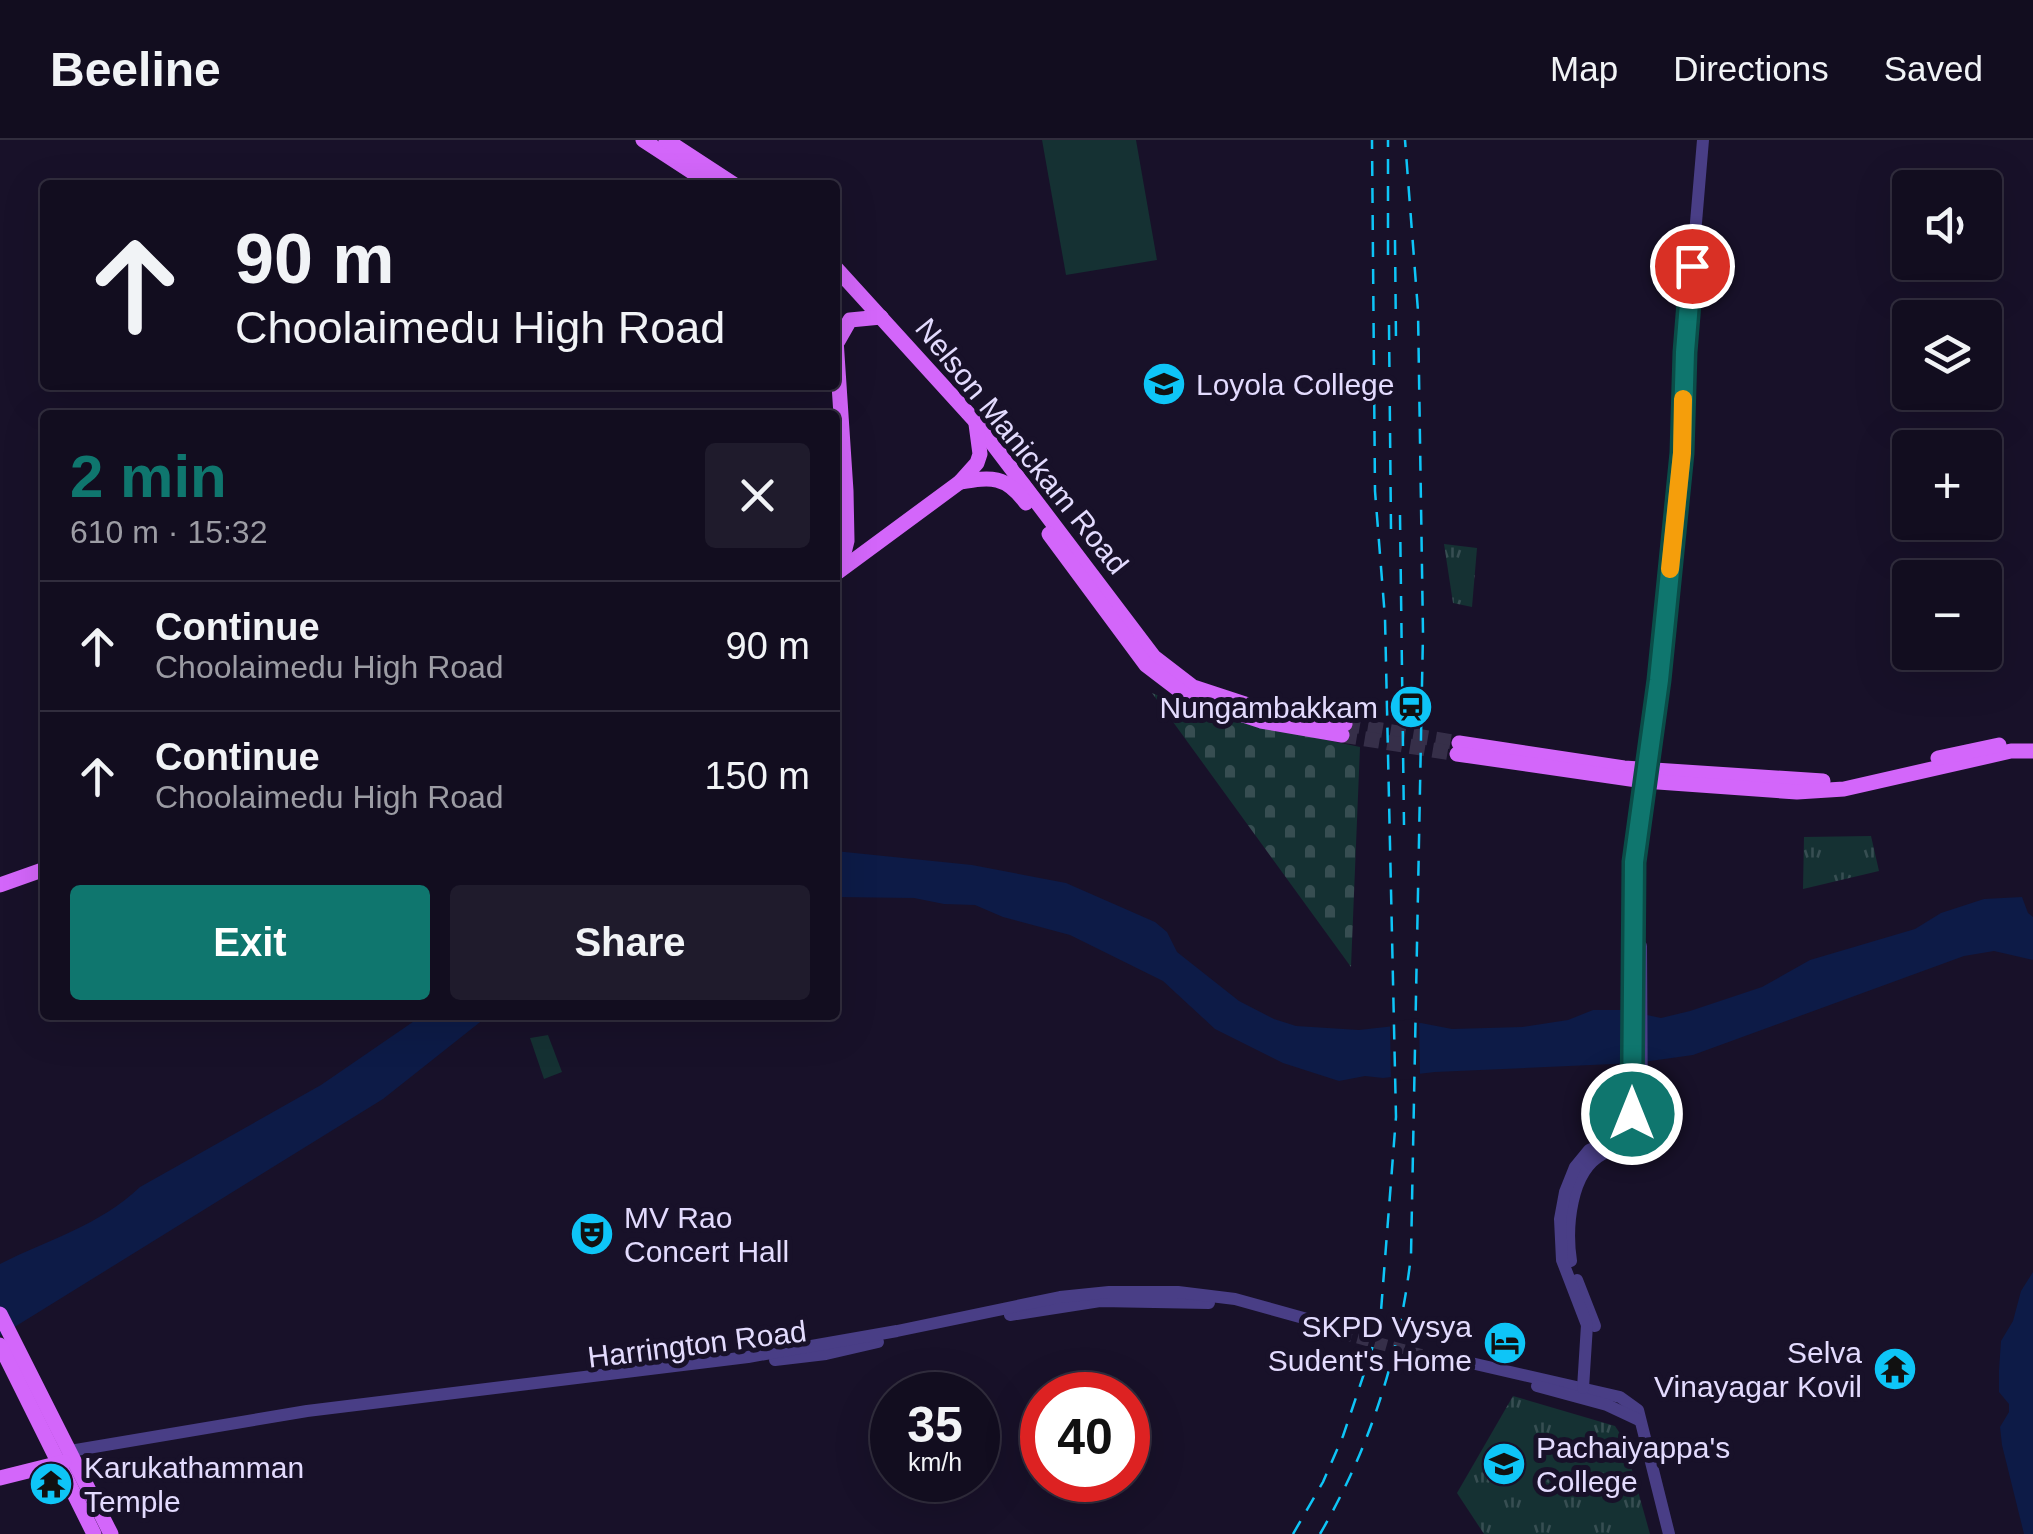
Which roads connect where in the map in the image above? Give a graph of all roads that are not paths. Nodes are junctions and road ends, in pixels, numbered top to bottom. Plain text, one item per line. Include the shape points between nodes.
1 (643, 140) edge
2 (666, 140) edge
3 (1703, 140) edge
4 (704, 180) edge
5 (727, 180) edge
6 (840, 272) edge
7 (880, 316) junction
8 (840, 338) edge
9 (840, 385) edge
10 (976, 422) junction
11 (960, 482) junction
12 (846, 516) junction
13 (872, 546) junction
14 (840, 558) edge
15 (840, 565) edge
16 (1158, 668) junction
17 (1344, 730) tunnel mouth
18 (2033, 741) edge
19 (1458, 749) tunnel mouth
20 (2033, 750) edge
21 (1645, 775) junction
22 (40, 862) edge
23 (40, 872) edge
24 (0, 875) edge
25 (0, 885) edge
26 (0, 1314) edge
27 (0, 1345) edge
28 (13, 1359) junction
29 (1586, 1389) junction
30 (1638, 1420) junction
31 (66, 1456) junction
32 (0, 1467) edge
33 (0, 1478) edge
34 (94, 1534) edge
35 (110, 1534) edge
36 (1669, 1534) edge

1 - 4 main road
2 - 5 main road
3 - 21 street via 1682,453
6 - 7 main road, Nelson Manickam Road
7 - 8 main road via 850,320
7 - 10 main road, Nelson Manickam Road
9 - 12 main road
10 - 11 main road via 980,454
10 - 16 main road, Nelson Manickam Road
11 - 13 main road
11 - 16 main road, Nelson Manickam Road via 992,477 1019,493 1146,665
12 - 13 main road via 853,538
12 - 14 main road
13 - 15 main road
16 - 17 main road via 1193,687
18 - 21 main road via 1976,748 1844,782
19 - 21 main road
20 - 21 main road via 1830,790
21 - 29 street via 1634,862 1637,1114 1628,1133 1588,1150 1575,1167 1560,1219 1562,1260 1587,1325
22 - 24 main road
23 - 25 main road
26 - 28 main road
27 - 28 main road
28 - 31 main road
29 - 30 street via 1620,1397 1638,1410
29 - 30 street via 1458,1362
30 - 36 street
31 - 31 street, Harrington Road via 307,1410 748,1357 1060,1297 1178,1292 1235,1299 1324,1326 1234,1304 1100,1301 826,1354 308,1418
31 - 32 main road
31 - 33 main road
31 - 34 main road
31 - 35 main road

